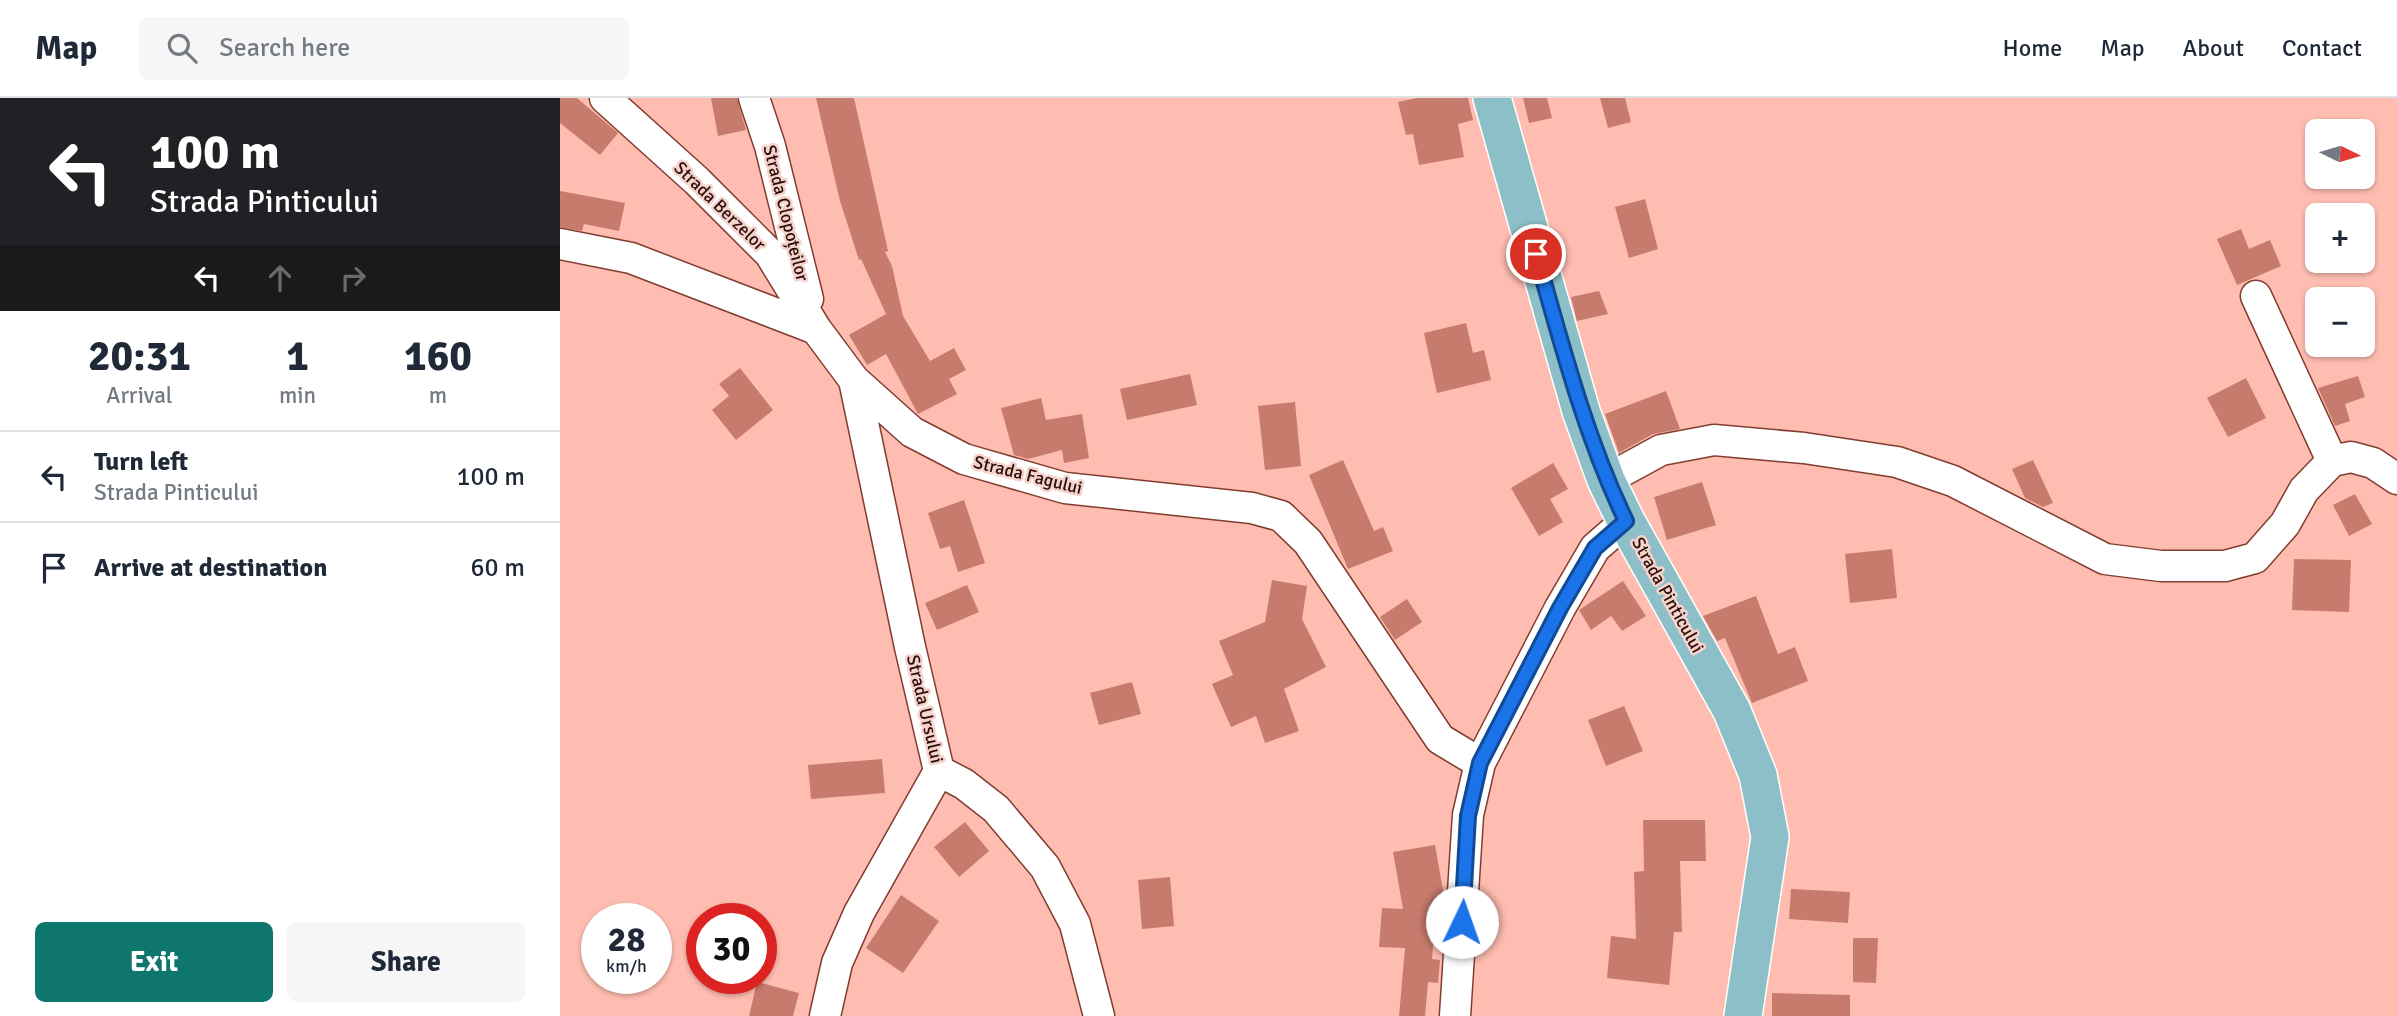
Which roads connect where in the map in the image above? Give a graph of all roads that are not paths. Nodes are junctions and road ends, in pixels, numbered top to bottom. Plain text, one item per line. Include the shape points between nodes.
1 (605, 98) edge
2 (754, 98) edge
3 (1492, 98) edge
4 (560, 244) edge
5 (2256, 296) dead end
6 (816, 330) junction
7 (854, 380) junction
8 (2332, 461) junction
9 (2397, 479) edge
10 (1606, 480) junction
11 (1626, 521) junction
12 (1480, 763) junction
13 (939, 771) junction
14 (825, 1016) edge
15 (1099, 1016) edge
16 (1455, 1016) edge
17 (1743, 1016) edge

1 - 6 street, Strada Berzelor via 770,254
2 - 6 street, Strada Clopoțeilor
3 - 10 main road, Strada Pinticului via 1580,411
4 - 6 street via 631,258
5 - 8 street
6 - 7 street, Strada Fagului
7 - 12 street, Strada Fagului via 912,432 964,459 1065,488 1252,508 1281,516 1308,542 1440,739
7 - 13 street, Strada Ursului
8 - 9 street via 2351,457 2373,463
8 - 10 street via 2304,490 2285,524 2255,558 2225,566 2161,566 2105,559 1953,481 1897,461 1804,448 1714,440 1661,450
10 - 11 main road, Strada Pinticului
11 - 12 street via 1595,548
11 - 17 main road, Strada Pinticului via 1732,711 1758,775 1770,837
12 - 16 street via 1468,816
13 - 14 street, Strada Ursului via 859,913 836,963
13 - 15 street via 996,808 1045,867 1075,924

